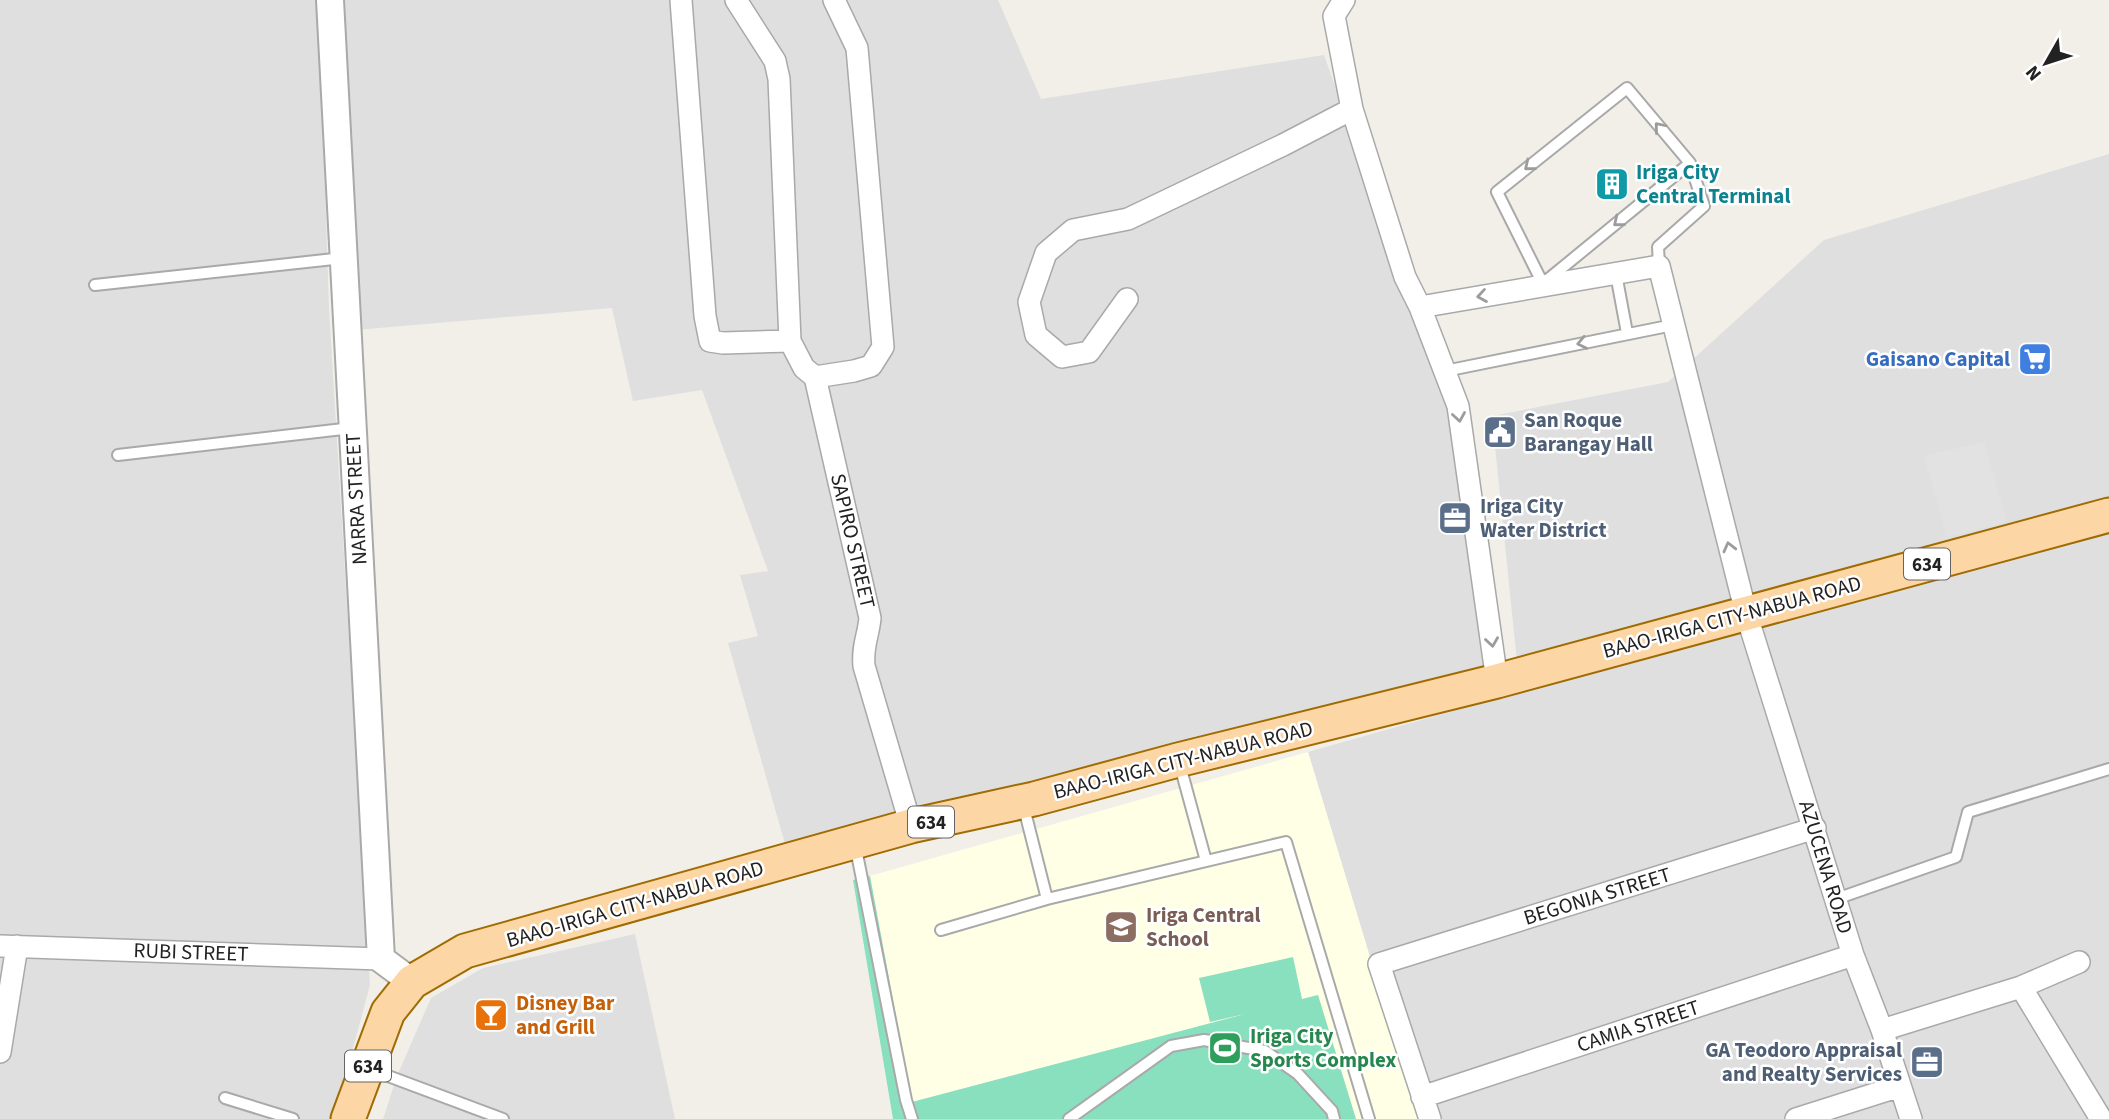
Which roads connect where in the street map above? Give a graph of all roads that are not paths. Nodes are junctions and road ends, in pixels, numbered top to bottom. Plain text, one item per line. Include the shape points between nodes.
1 (330, 0) edge
2 (681, 0) edge
3 (736, 0) edge
4 (834, 0) edge
5 (1344, 0) edge
6 (1352, 109) junction
7 (1690, 163) junction
8 (343, 258) junction
9 (1658, 266) junction
10 (1616, 274) junction
11 (95, 285) dead end
12 (1543, 285) junction
13 (1127, 299) dead end
14 (1420, 307) junction
15 (1673, 325) junction
16 (1627, 333) junction
17 (790, 341) junction
18 (1445, 371) junction
19 (816, 376) junction
20 (352, 428) junction
21 (118, 455) dead end
22 (2109, 515) edge
23 (1746, 613) junction
24 (1497, 681) junction
25 (1178, 760) junction
26 (2109, 769) edge
27 (1023, 801) junction
28 (911, 826) junction
29 (1815, 828) junction
30 (855, 842) junction
31 (1206, 861) junction
32 (1047, 899) junction
33 (1836, 899) junction
34 (941, 930) dead end
35 (9, 946) edge
36 (1853, 955) junction
37 (381, 959) junction
38 (2078, 962) dead end
39 (412, 982) junction
40 (2021, 987) junction
41 (1882, 1030) junction
42 (0, 1052) edge
43 (367, 1068) junction
44 (1900, 1086) junction
45 (1422, 1097) junction
46 (225, 1098) dead end
47 (293, 1119) edge
48 (348, 1119) edge
49 (503, 1119) edge
50 (912, 1119) edge
51 (1069, 1119) edge
52 (1334, 1119) edge
53 (1369, 1119) edge
54 (1430, 1119) edge
55 (1796, 1119) edge
56 (1911, 1119) edge
57 (2101, 1119) edge

1 - 8 street, NARRA STREET
2 - 17 street via 710,341
3 - 17 street via 775,61 779,79
4 - 19 street via 857,48 883,347 871,366
5 - 6 street via 1334,16
6 - 13 street via 1128,219 1073,230 1046,253 1029,302 1036,335 1062,357 1089,352
6 - 14 street via 1405,277
7 - 9 lane via 1704,206 1658,247
7 -> 12 lane
7 -> 12 lane via 1627,88 1497,192
8 - 11 lane
8 - 20 street, NARRA STREET
9 - 10 street
9 - 15 street, AZUCENA ROAD
10 - 12 street
10 - 16 lane
12 -> 14 street
14 - 18 street
15 - 16 lane
23 -> 15 street, AZUCENA ROAD
16 -> 18 lane
17 - 19 street via 804,368
18 -> 24 street via 1458,406
19 - 28 street, SAPIRO STREET via 870,618 862,649 864,666
20 - 21 lane
20 - 37 street, NARRA STREET
22 - 23 main road, BAAO-IRIGA CITY-NABUA ROAD / 634
23 - 24 main road, BAAO-IRIGA CITY-NABUA ROAD / 634
23 - 29 street, AZUCENA ROAD
24 - 25 main road, BAAO-IRIGA CITY-NABUA ROAD / 634
25 - 27 main road, BAAO-IRIGA CITY-NABUA ROAD / 634
25 - 31 lane
26 - 33 lane via 1968,813 1955,857
27 - 28 main road, BAAO-IRIGA CITY-NABUA ROAD / 634
27 - 32 lane
28 - 30 main road, BAAO-IRIGA CITY-NABUA ROAD / 634
29 - 33 street, AZUCENA ROAD
29 - 45 street, BEGONIA STREET via 1379,964
30 - 39 main road, BAAO-IRIGA CITY-NABUA ROAD / 634 via 465,951
30 - 50 lane
31 - 32 lane
31 - 53 lane via 1286,842
32 - 34 lane
33 - 36 street, AZUCENA ROAD
35 - 37 street, RUBI STREET
35 - 42 street
36 - 41 street, AZUCENA ROAD
36 - 45 street, CAMIA STREET
37 - 39 street
38 - 40 street
39 - 43 main road, BAAO-IRIGA CITY-NABUA ROAD / 634 via 388,1012
40 - 41 street
40 - 57 street
41 - 44 street, AZUCENA ROAD
43 - 48 main road, BAAO-IRIGA CITY-NABUA ROAD / 634
43 - 49 lane
44 - 55 street
44 - 56 street, AZUCENA ROAD
45 - 54 street
46 - 47 lane
51 - 52 lane via 1171,1046 1204,1040 1265,1051 1298,1074

